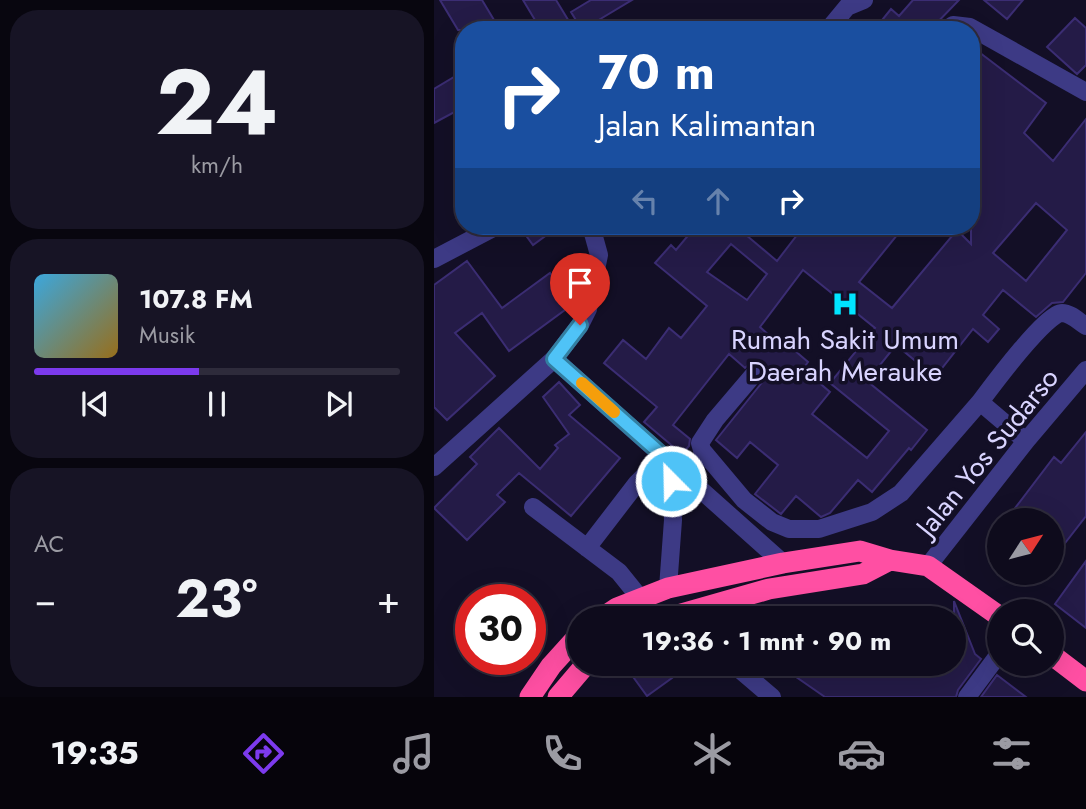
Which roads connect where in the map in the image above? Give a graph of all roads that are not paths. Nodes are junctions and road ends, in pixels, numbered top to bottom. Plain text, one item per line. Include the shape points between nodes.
1 (850, 2) edge
2 (835, 21) edge
3 (980, 33) edge
4 (1086, 92) edge
5 (480, 235) edge
6 (593, 235) edge
7 (434, 259) edge
8 (1086, 326) edge
9 (554, 359) junction
10 (1086, 370) edge
11 (755, 373) dead end
12 (980, 402) junction
13 (1026, 441) junction
14 (667, 459) junction
15 (434, 467) edge
16 (533, 507) dead end
17 (587, 548) junction
18 (890, 560) junction
19 (783, 563) junction
20 (928, 566) junction
21 (668, 589) junction
22 (640, 598) junction
23 (625, 606) edge
24 (711, 606) edge
25 (987, 608) edge
26 (567, 648) edge
27 (1064, 664) edge
28 (987, 670) edge
29 (575, 676) edge
30 (747, 676) edge
31 (1086, 681) edge
32 (530, 697) edge
33 (558, 697) edge
34 (772, 697) edge
35 (967, 697) edge

1 - 2 street
3 - 4 street
5 - 7 street
6 - 9 street via 599,255 588,309
8 - 12 street via 1069,315 1053,316
9 - 14 street
9 - 15 street
10 - 13 street, Jalan Yos Sudarso
11 - 12 street via 700,443 744,500 789,530 819,529 872,512 901,493
12 - 13 street
13 - 20 street, Jalan Yos Sudarso
14 - 17 street via 637,483
14 - 19 street
14 - 21 street via 673,520
16 - 17 street
17 - 22 street via 620,572
18 - 19 highway via 860,551
18 - 20 highway
18 - 24 highway via 863,574 769,589
19 - 21 highway
20 - 25 highway
21 - 22 highway
22 - 23 highway
26 - 32 highway
27 - 31 highway
28 - 35 street
29 - 33 highway
30 - 34 street

